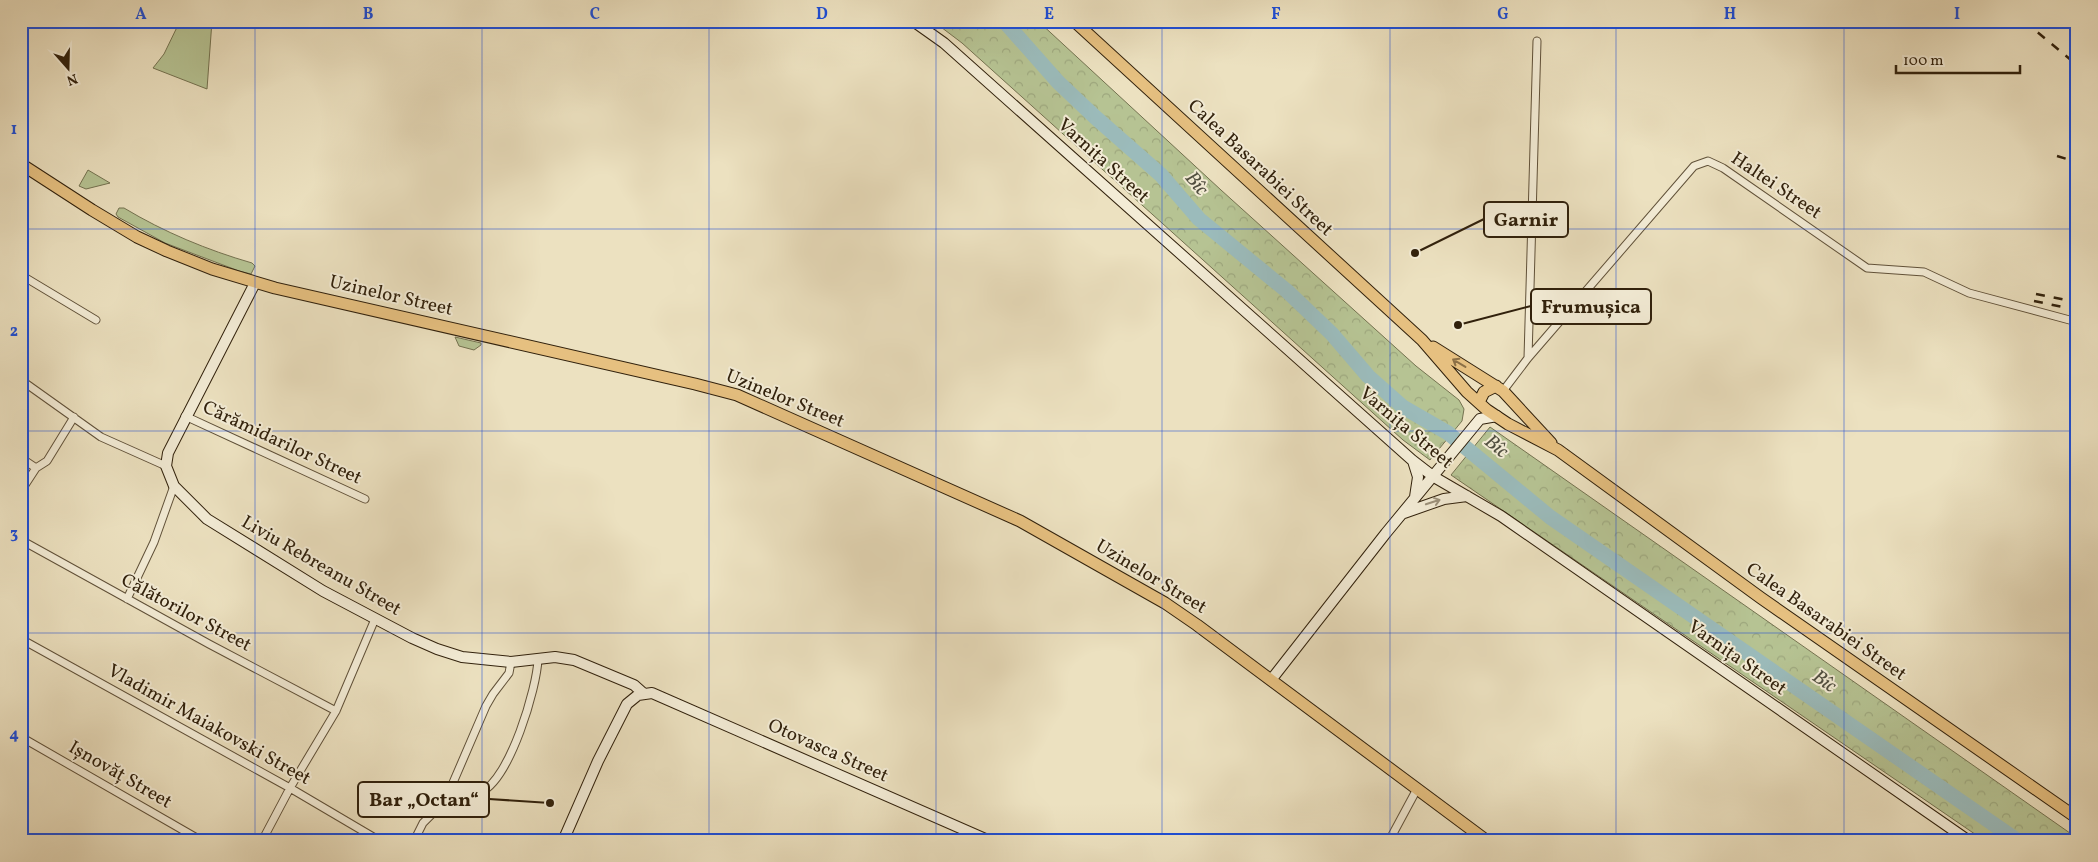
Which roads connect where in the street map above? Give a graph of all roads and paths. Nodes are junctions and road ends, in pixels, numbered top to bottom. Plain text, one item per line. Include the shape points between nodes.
1 (913, 21) edge
2 (1074, 21) edge
3 (1537, 41) dead end
4 (21, 164) edge
5 (21, 275) edge
6 (255, 283) junction
7 (96, 320) dead end
8 (2077, 322) edge
9 (1422, 340) junction
10 (1528, 358) junction
11 (21, 380) edge
12 (1503, 391) junction
13 (1479, 402) junction
14 (185, 416) junction
15 (1497, 416) junction
16 (74, 418) junction
17 (1478, 422) junction
18 (1558, 450) junction
19 (21, 458) edge
20 (1412, 460) junction
21 (166, 466) junction
22 (36, 468) junction
23 (1434, 477) junction
24 (174, 486) junction
25 (21, 491) edge
26 (1467, 496) junction
27 (1415, 498) junction
28 (365, 499) dead end
29 (1401, 515) junction
30 (21, 540) edge
31 (127, 599) junction
32 (375, 619) junction
33 (21, 639) edge
34 (538, 659) junction
35 (511, 662) junction
36 (1271, 680) junction
37 (647, 693) junction
38 (336, 711) junction
39 (21, 737) edge
40 (452, 785) junction
41 (290, 788) junction
42 (1417, 789) junction
43 (2077, 818) edge
44 (202, 841) edge
45 (262, 841) edge
46 (380, 841) edge
47 (414, 841) edge
48 (563, 841) edge
49 (990, 841) edge
50 (1389, 841) edge
51 (1487, 841) edge
52 (1969, 841) edge

1 - 20 street, Varnița Street via 944,43
2 - 9 main road, Calea Basarabiei Street
3 - 10 street
4 - 6 main road, Uzinelor Street via 137,237 212,269
5 - 7 street
6 - 14 street
6 - 36 main road, Uzinelor Street via 737,395 1020,521 1165,603
8 - 10 street, Haltei Street via 1968,292 1924,272 1867,268 1723,168 1708,161 1694,166
12 -> 9 main road, Calea Basarabiei Street
9 - 13 main road, Calea Basarabiei Street
10 - 12 street, Haltei Street
11 - 16 street
12 - 13 main road via 1484,392
12 - 15 main road via 1505,409
12 - 18 main road, Calea Basarabiei Street
13 - 15 main road, Calea Basarabiei Street
13 - 17 street
14 - 21 street via 168,452
14 - 28 street, Cărămidarilor Street
15 - 17 street
15 - 18 main road, Calea Basarabiei Street
16 - 21 street via 101,437
16 - 22 street via 47,461
17 - 23 street
18 - 43 main road, Calea Basarabiei Street via 1761,598
19 - 22 street
20 - 23 street, Varnița Street
20 - 27 street via 1418,477
21 - 24 street, Liviu Rebreanu Street
22 - 25 street
23 - 26 street, Varnița Street
23 - 27 street
24 - 31 street via 154,542
24 - 32 street, Liviu Rebreanu Street via 207,519 323,591
29 -> 26 street via 1444,499
26 - 52 street, Varnița Street via 1501,516
27 - 29 street
29 - 36 street
30 - 31 street, Călătorilor Street
31 - 38 street, Călătorilor Street
32 - 35 street, Liviu Rebreanu Street via 437,649 462,657
32 - 38 street
33 - 41 street, Vladimir Maiakovski Street
34 - 35 street, Liviu Rebreanu Street
34 - 37 street, Liviu Rebreanu Street via 574,660
34 - 40 street via 536,685 516,741 494,780 482,792 466,793
35 - 40 street via 509,673 486,706
36 - 42 main road, Uzinelor Street
37 - 48 street via 634,697 627,704
37 - 49 street, Otovasca Street
38 - 41 street
39 - 44 street, Ișnovăț Street
40 - 47 street via 437,809 423,823
41 - 45 street
41 - 46 street, Vladimir Maiakovski Street
42 - 50 street
42 - 51 main road, Uzinelor Street

